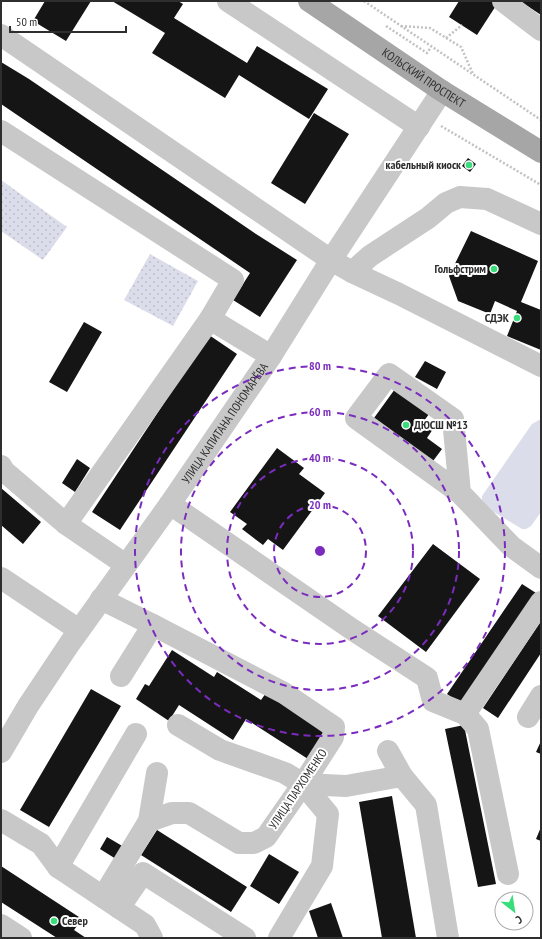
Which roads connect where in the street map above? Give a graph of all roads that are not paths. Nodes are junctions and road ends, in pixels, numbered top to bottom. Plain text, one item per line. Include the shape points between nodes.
1 (228, 1) edge
2 (308, 1) edge
3 (503, 1) edge
4 (541, 30) edge
5 (1, 35) edge
6 (442, 91) junction
7 (422, 122) junction
8 (1, 131) edge
9 (541, 152) edge
10 (541, 224) edge
11 (331, 260) junction
12 (352, 272) junction
13 (210, 319) junction
14 (271, 356) junction
15 (541, 366) edge
16 (1, 466) edge
17 (460, 493) junction
18 (170, 504) junction
19 (66, 524) junction
20 (126, 565) junction
21 (541, 568) edge
22 (1, 578) edge
23 (101, 599) junction
24 (541, 602) edge
25 (153, 625) junction
26 (79, 630) junction
27 (121, 676) dead end
28 (541, 696) edge
29 (465, 714) junction
30 (528, 717) dead end
31 (178, 725) dead end
32 (136, 734) dead end
33 (388, 751) dead end
34 (1, 752) edge
35 (156, 773) dead end
36 (402, 776) junction
37 (303, 784) junction
38 (1, 820) edge
39 (149, 821) junction
40 (58, 867) junction
41 (508, 874) dead end
42 (111, 903) junction
43 (1, 925) edge
44 (21, 938) edge
45 (152, 938) edge
46 (245, 938) edge
47 (279, 938) edge
48 (448, 938) edge

1 - 7 street
2 - 6 main road, КОЛЬСКИЙ ПРОСПЕКТ
3 - 4 street
5 - 11 street
6 - 7 street, УЛИЦА КАПИТАНА ПОНОМАРЁВА
6 - 9 main road, КОЛЬСКИЙ ПРОСПЕКТ
7 - 11 street, УЛИЦА КАПИТАНА ПОНОМАРЁВА
8 - 13 street via 233,280
10 - 12 street via 487,199 460,196 370,256
11 - 12 street
11 - 14 street, УЛИЦА КАПИТАНА ПОНОМАРЁВА
12 - 15 street
13 - 14 street
13 - 19 street
14 - 18 street, УЛИЦА КАПИТАНА ПОНОМАРЁВА
16 - 19 street
17 - 17 street via 356,418 389,374 453,419
17 - 21 street via 511,546
18 - 20 street, УЛИЦА КАПИТАНА ПОНОМАРЁВА
18 - 29 street via 427,678 433,701
19 - 20 street
20 - 23 street, УЛИЦА КАПИТАНА ПОНОМАРЁВА
22 - 26 street
23 - 25 street, УЛИЦА ПАРХОМЕНКО
23 - 26 street, УЛИЦА КАПИТАНА ПОНОМАРЁВА
24 - 29 street
25 - 27 street
25 - 37 street, УЛИЦА ПАРХОМЕНКО via 284,693 334,728 333,737
26 - 34 street, УЛИЦА КАПИТАНА ПОНОМАРЁВА via 28,706
28 - 30 street
29 - 41 street via 478,729
31 - 37 street via 220,750 286,773
32 - 40 street
33 - 36 street
35 - 39 street
36 - 37 street via 346,786
36 - 48 street via 426,805
37 - 39 street, УЛИЦА ПАРХОМЕНКО via 266,837 254,844 239,842 189,813 172,813
37 - 47 street via 328,814 322,866
38 - 40 street via 41,844
39 - 42 street
40 - 42 street
42 - 45 street via 145,925
42 - 46 street via 143,873
43 - 44 street

